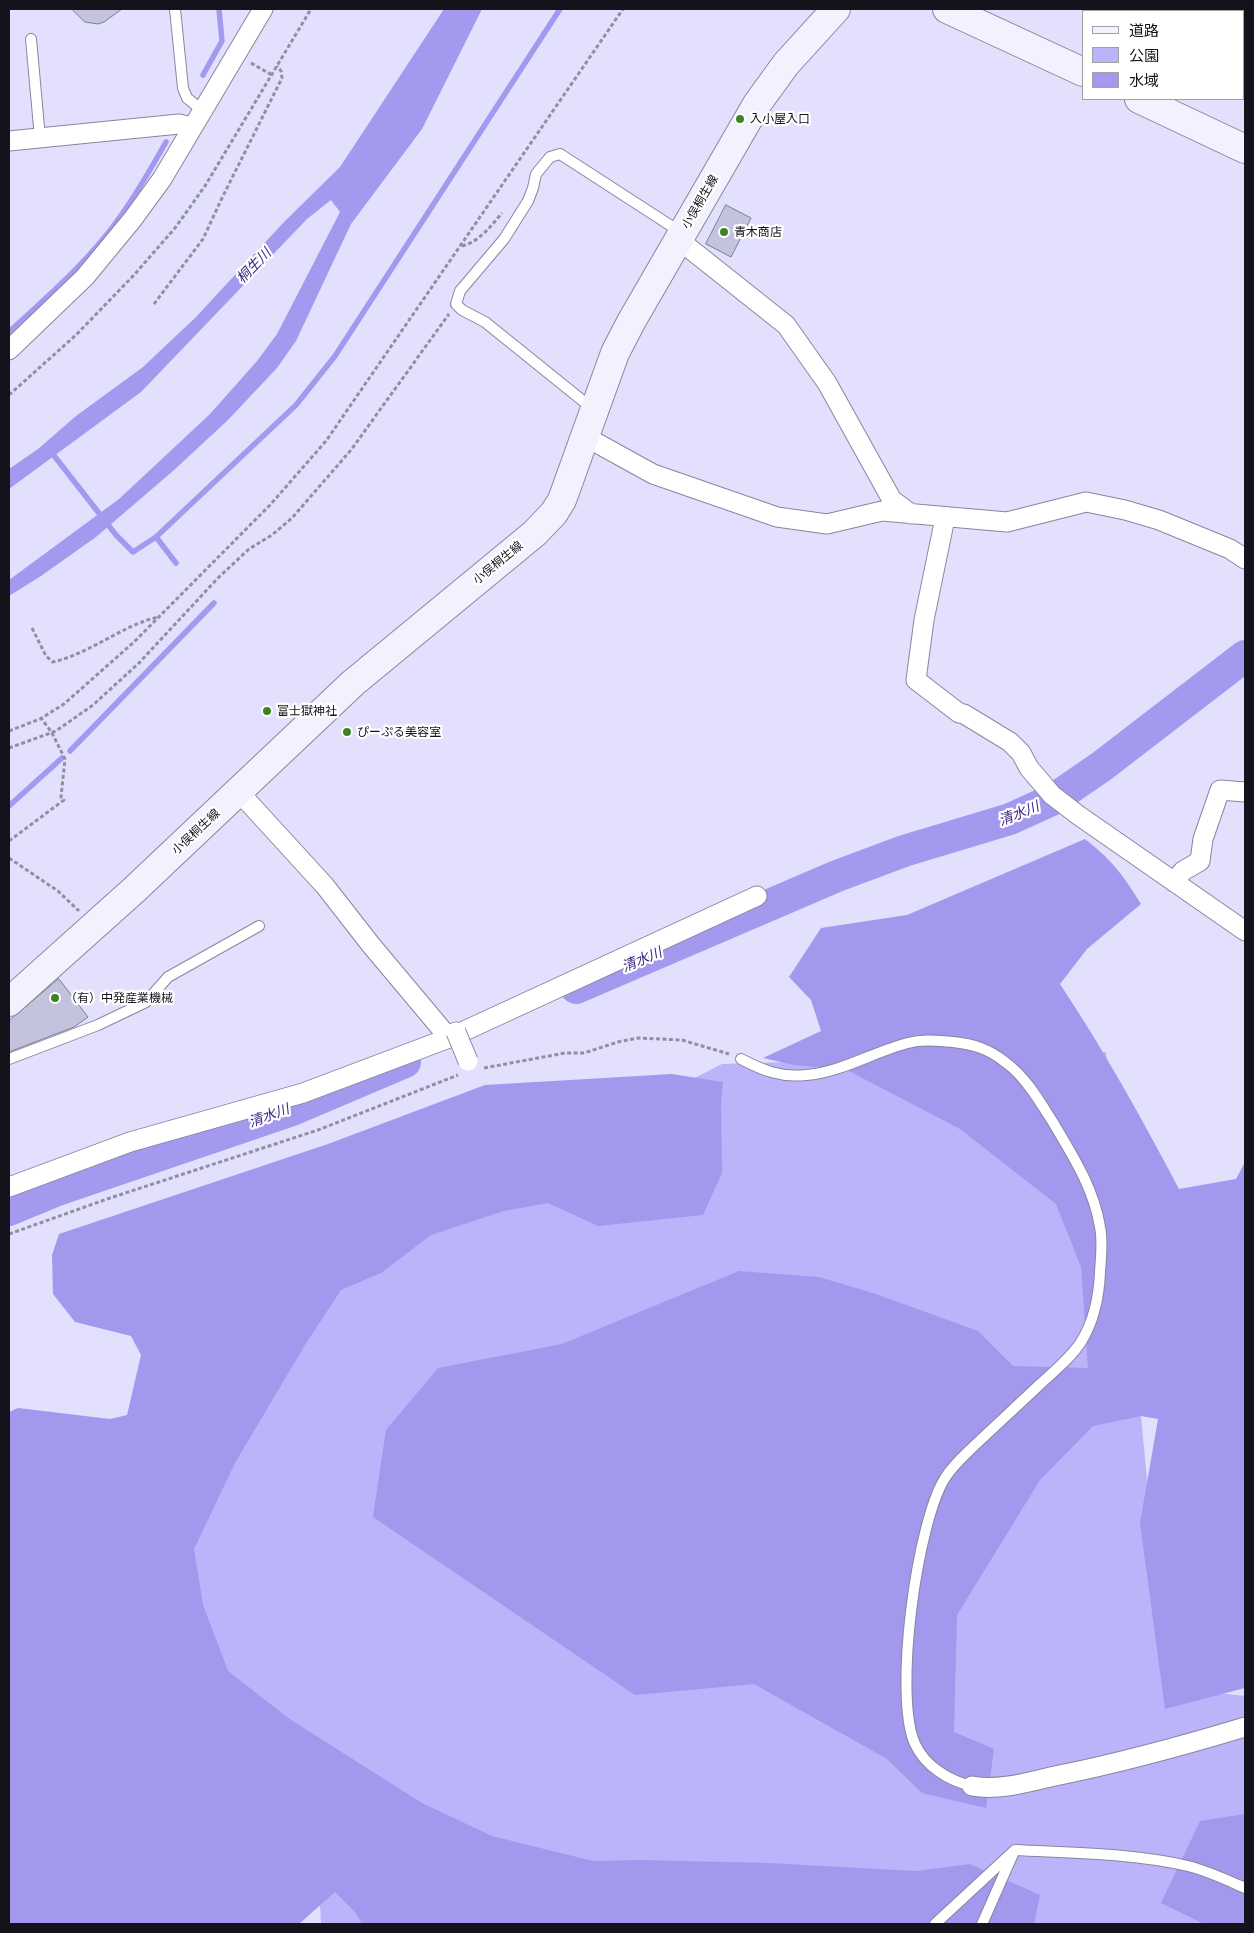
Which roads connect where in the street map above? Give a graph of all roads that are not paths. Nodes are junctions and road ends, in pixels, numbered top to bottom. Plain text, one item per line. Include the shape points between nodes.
1 (175, 9) edge
2 (263, 9) edge
3 (836, 9) edge
4 (947, 9) edge
5 (31, 39) dead end
6 (1082, 72) edge
7 (1141, 100) edge
8 (203, 111) junction
9 (192, 127) junction
10 (40, 138) junction
11 (9, 141) edge
12 (1245, 148) edge
13 (681, 237) junction
14 (9, 350) edge
15 (595, 411) junction
16 (586, 437) junction
17 (912, 514) junction
18 (945, 518) junction
19 (1245, 559) edge
20 (238, 792) junction
21 (1245, 792) edge
22 (1174, 882) junction
23 (757, 896) dead end
24 (259, 926) dead end
25 (1245, 931) edge
26 (9, 1002) edge
27 (452, 1035) junction
28 (9, 1059) edge
29 (741, 1059) road end
30 (470, 1066) road end
31 (9, 1187) edge
32 (1245, 1727) edge
33 (972, 1786) joint
34 (1015, 1850) junction
35 (1245, 1888) edge
36 (935, 1924) edge
37 (982, 1924) edge

1 - 8 lane via 183,88 187,98
2 - 8 street
3 - 13 main road, 小俣桐生線 via 786,64 757,104
4 - 6 main road
5 - 10 lane
7 - 12 main road
8 - 9 street
9 - 10 street via 178,124
9 - 14 street via 162,179 106,254
10 - 11 street
13 - 15 main road, 小俣桐生線 via 621,341
13 - 15 lane via 560,154 550,157 536,174 528,201 504,239 460,290 456,304 462,310 485,322
13 - 17 street via 786,325 827,383 892,500
15 - 16 main road, 小俣桐生線
16 - 17 street via 653,474 777,517 827,524 882,511
16 - 20 main road, 小俣桐生線 via 562,500 548,521 353,683
17 - 18 street
18 - 19 street via 1007,522 1086,502 1159,520 1230,549
18 - 22 street via 924,620 916,680 959,713 1010,742 1052,795
20 - 26 main road, 小俣桐生線
20 - 27 street via 325,886 370,945
21 - 22 street via 1220,790 1203,839 1200,861 1183,871
22 - 25 street
23 - 27 street
24 - 28 lane via 168,977 146,1002 98,1025
27 - 30 street, bridge
27 - 31 street via 303,1093 130,1142
29 - 33 lane via 768,1072 805,1075 845,1066 909,1042 931,1040 976,1045 992,1052 1027,1084 1080,1169 1096,1210 1101,1229 1099,1288 1092,1318 1081,1342 1060,1366 954,1465 938,1489 926,1524 910,1628 906,1695 908,1721 917,1748 927,1759 948,1778
32 - 33 street via 1119,1763 1004,1787 985,1789
34 - 35 lane via 1122,1856 1188,1866
34 - 36 lane
34 - 37 lane

